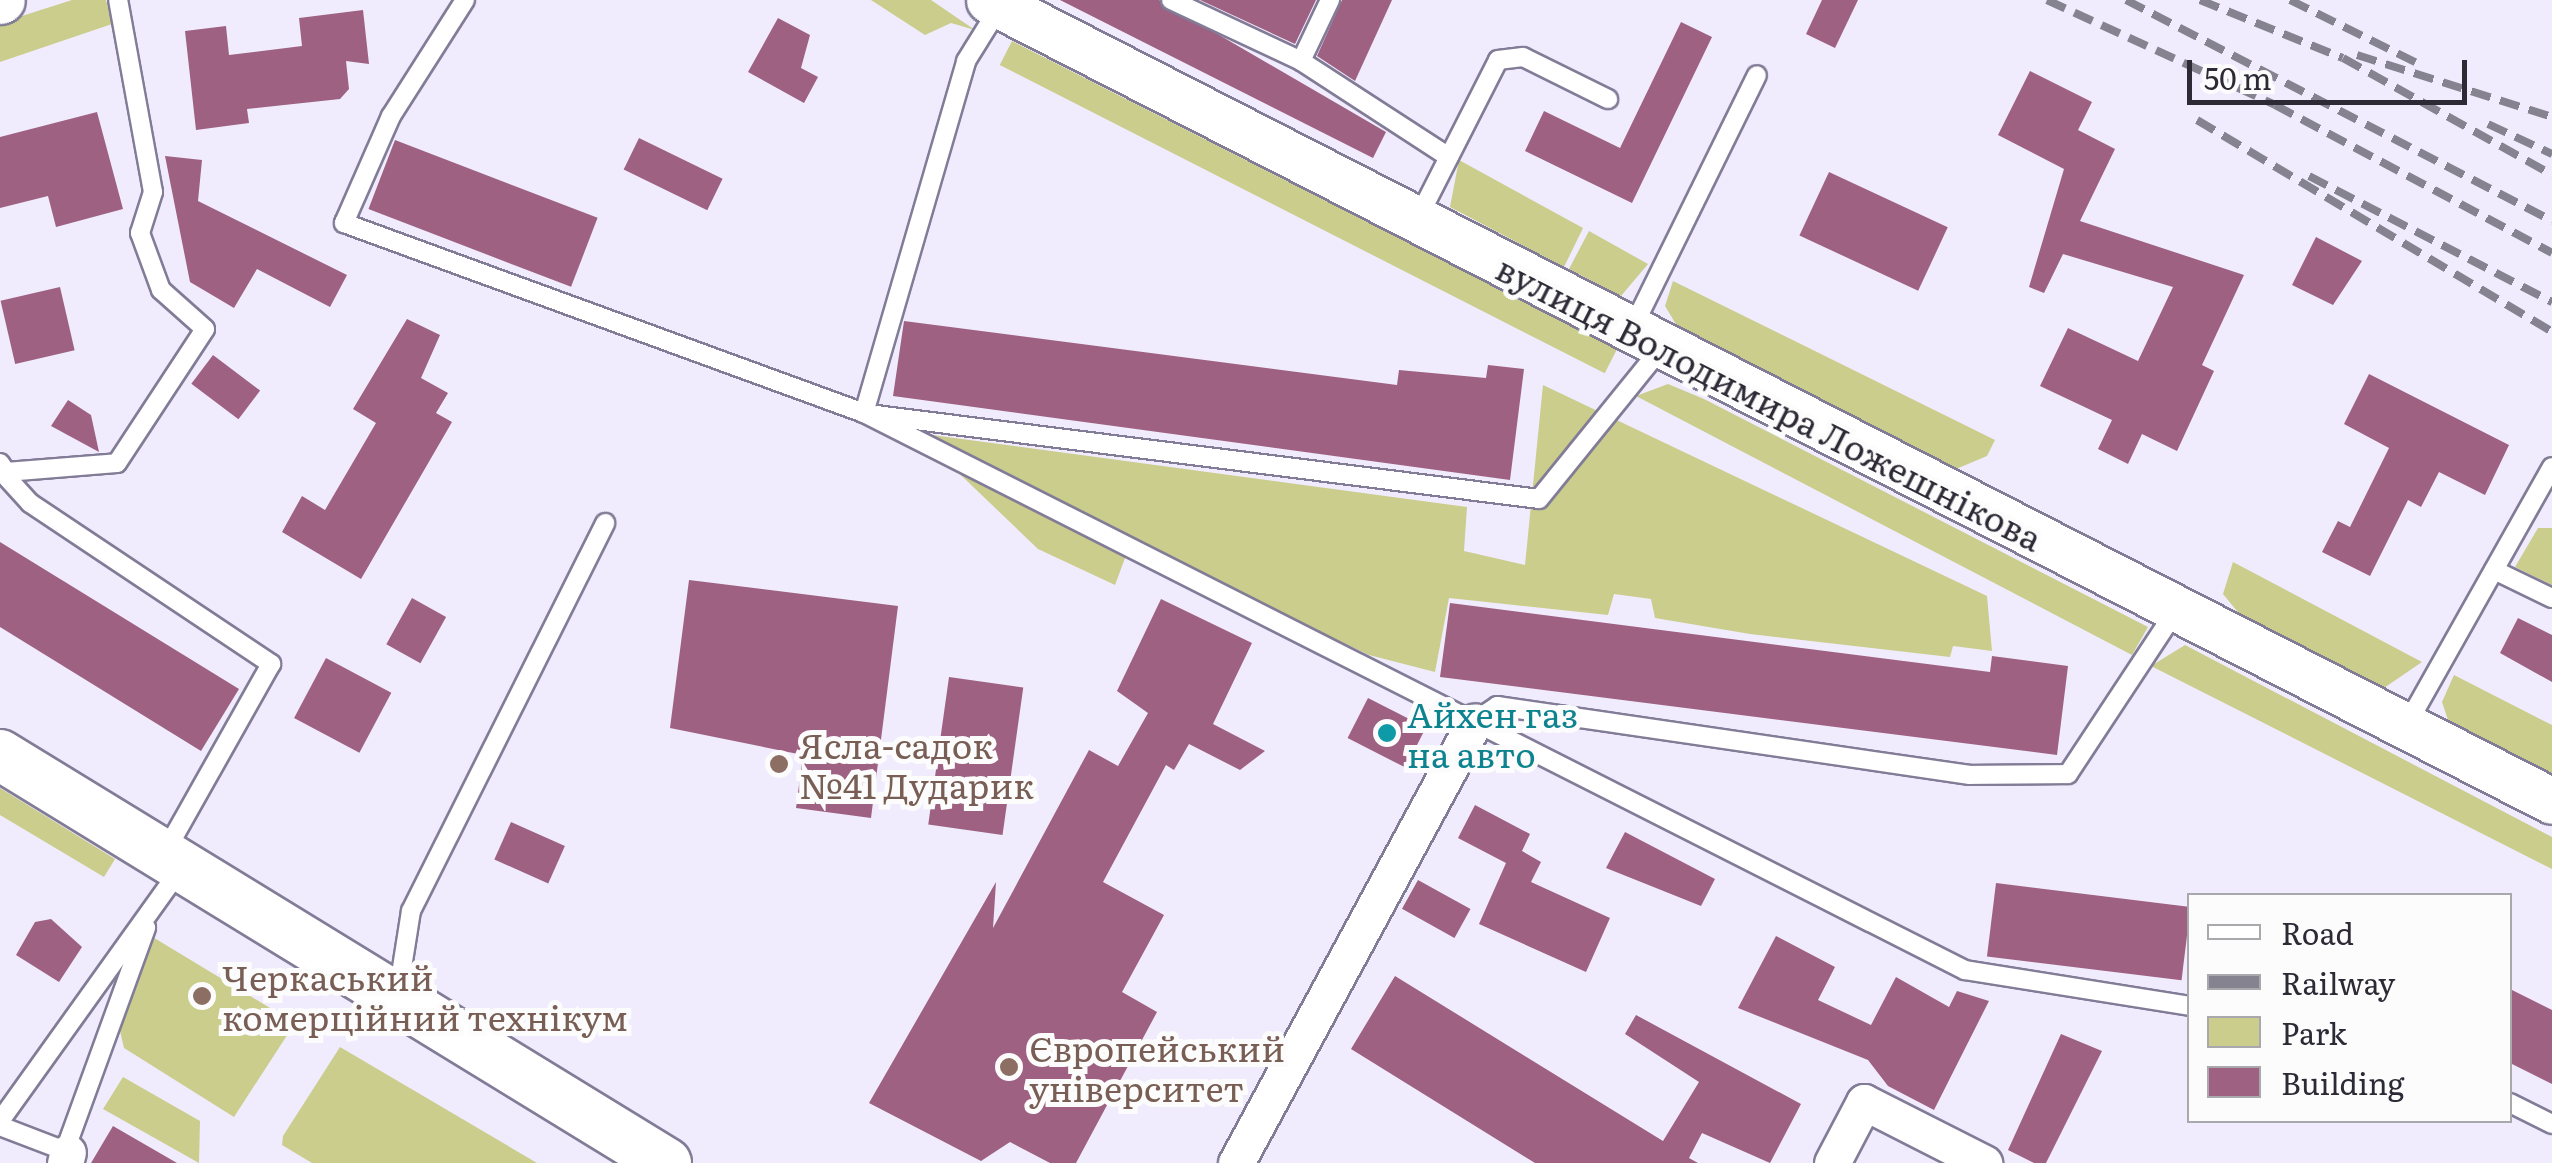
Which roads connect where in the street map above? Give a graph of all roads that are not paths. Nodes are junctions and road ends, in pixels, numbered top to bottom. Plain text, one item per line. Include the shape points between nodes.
1 (118, 0) edge
2 (465, 0) edge
3 (1170, 0) edge
4 (1330, 0) edge
5 (995, 3) edge
6 (1301, 61) junction
7 (1757, 76) dead end
8 (1608, 100) dead end
9 (1449, 157) junction
10 (1417, 221) junction
11 (1647, 339) junction
12 (864, 413) junction
13 (2552, 467) edge
14 (2, 468) edge
15 (605, 523) dead end
16 (2494, 570) junction
17 (2552, 598) edge
18 (2176, 610) junction
19 (1475, 721) junction
20 (2406, 726) junction
21 (0, 755) edge
22 (2552, 801) edge
23 (173, 860) junction
24 (151, 914) junction
25 (397, 998) junction
26 (2187, 1006) edge
27 (2512, 1104) edge
28 (0, 1123) edge
29 (2552, 1124) edge
30 (62, 1159) edge
31 (660, 1162) edge
32 (1236, 1163) edge
33 (1832, 1163) edge
34 (1984, 1163) edge

1 - 14 lane via 154,192 140,233 162,290 205,328 117,463
2 - 12 lane via 391,116 344,223
3 - 6 lane
4 - 6 lane
5 - 10 street, вулиця Володимира Ложешнікова
5 - 12 lane via 966,61
6 - 9 lane
7 - 11 lane
8 - 9 lane via 1506,56
9 - 10 lane
10 - 11 street, вулиця Володимира Ложешнікова
11 - 12 lane via 1539,499
11 - 18 street, вулиця Володимира Ложешнікова
12 - 19 lane
13 - 16 lane
14 - 23 lane via 30,503 271,664
15 - 25 lane via 411,911
16 - 17 lane
16 - 20 lane
18 - 19 lane via 2068,774 1970,775 1497,706
18 - 20 street, вулиця Володимира Ложешнікова
19 - 26 lane via 1965,970
19 - 32 street
20 - 22 street, вулиця Володимира Ложешнікова
21 - 23 main road
23 - 24 lane
23 - 25 main road
24 - 28 lane
24 - 30 lane
25 - 31 main road
27 - 29 lane
28 - 30 lane
33 - 34 street via 1864,1102

